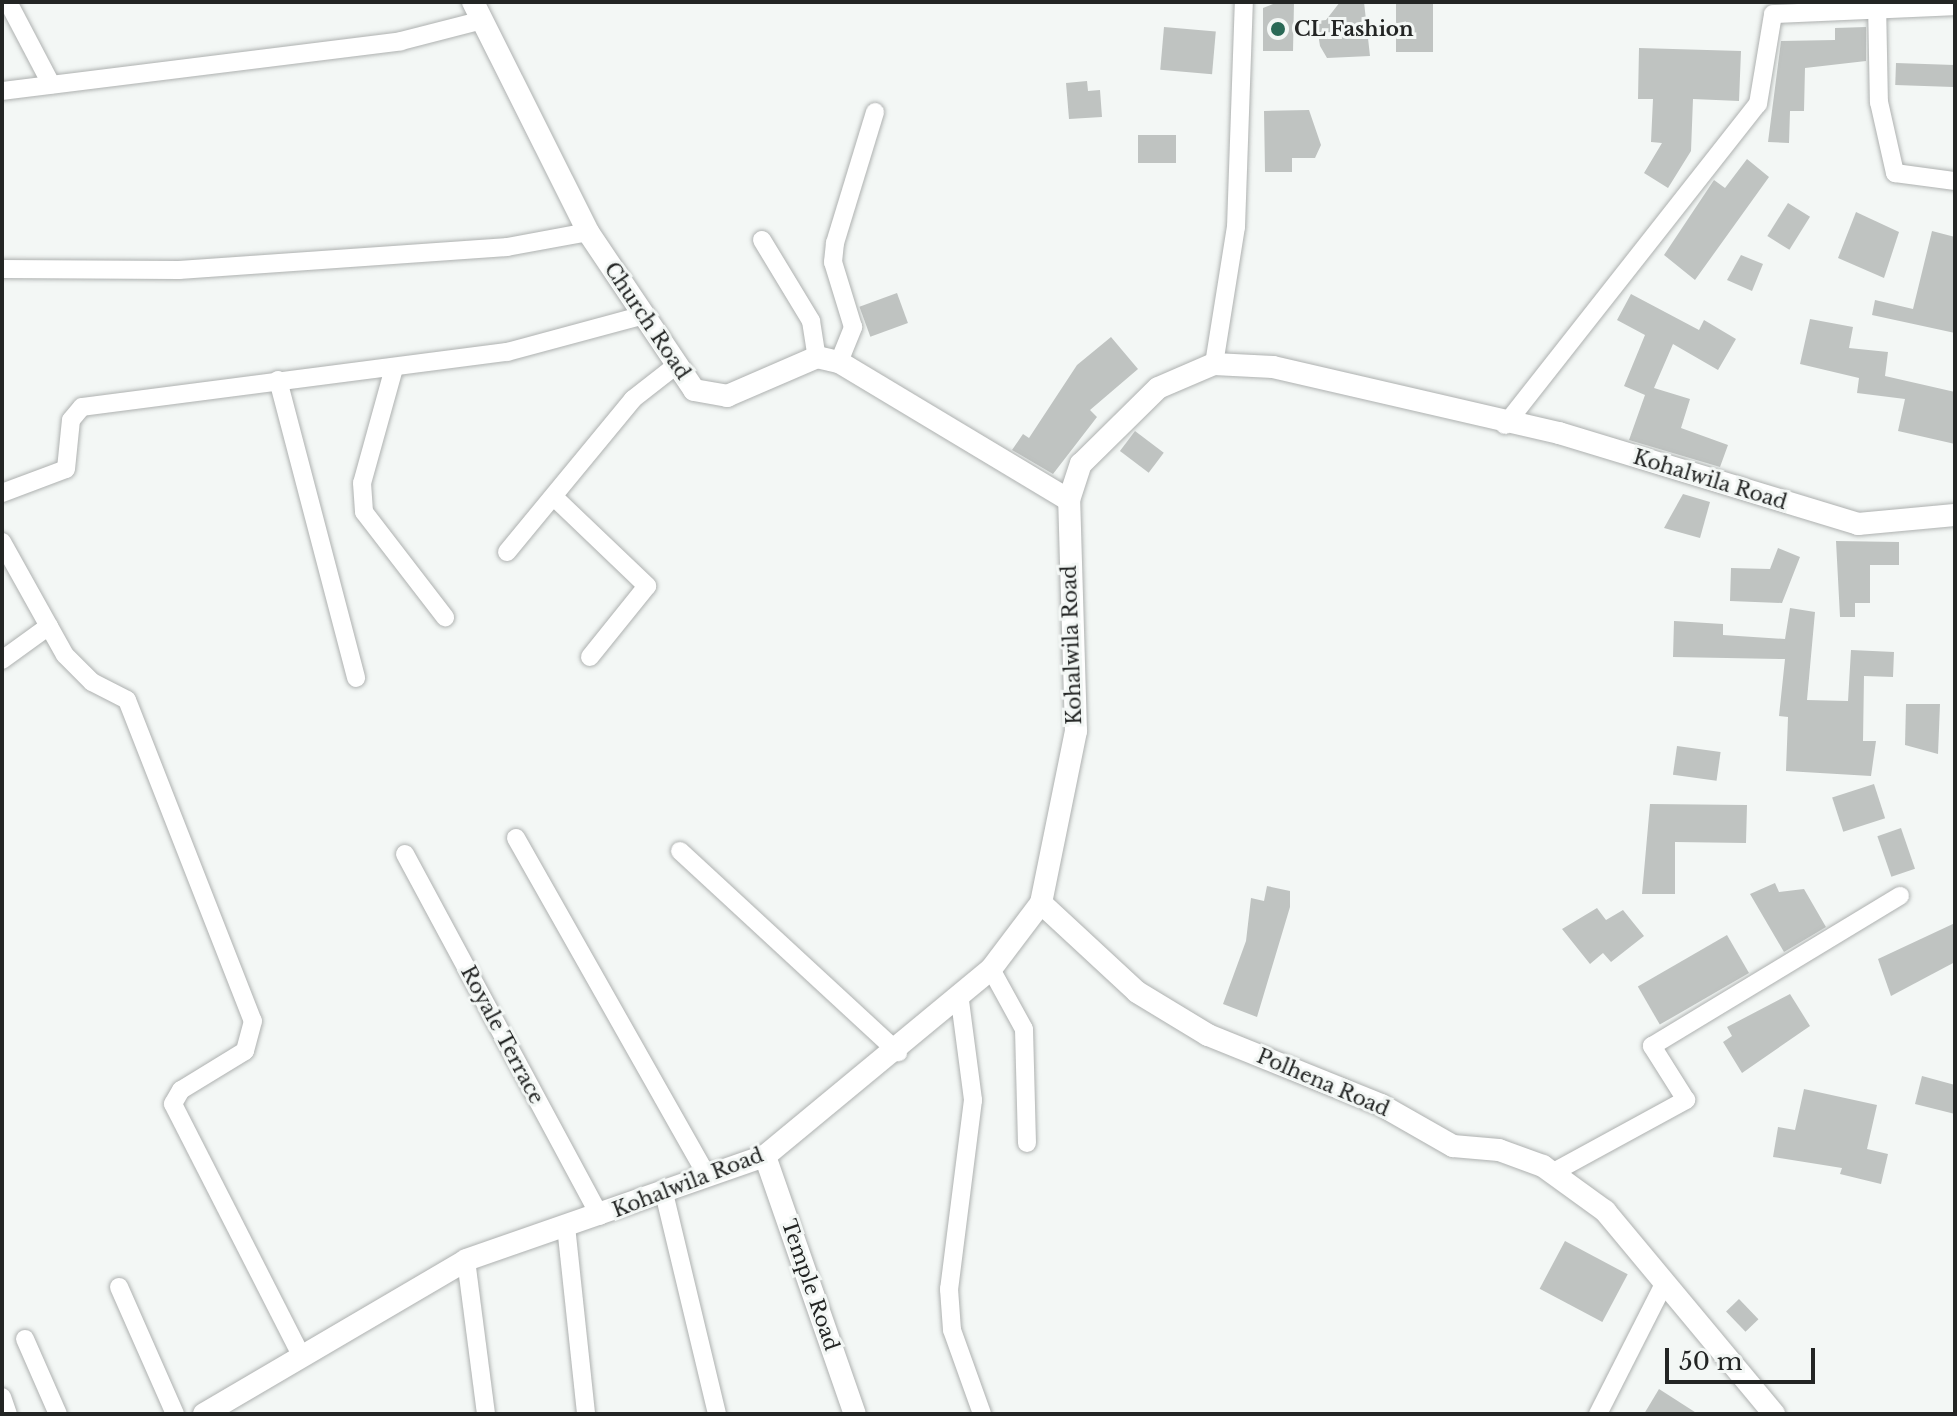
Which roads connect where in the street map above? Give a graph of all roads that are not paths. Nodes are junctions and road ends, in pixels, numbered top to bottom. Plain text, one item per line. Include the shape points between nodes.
1 (8, 2) edge
2 (1244, 2) edge
3 (1877, 5) edge
4 (1955, 6) edge
5 (476, 11) edge
6 (51, 84) junction
7 (2, 91) edge
8 (875, 112) dead end
9 (1955, 181) edge
10 (588, 232) junction
11 (762, 240) dead end
12 (2, 269) edge
13 (640, 316) junction
14 (828, 360) junction
15 (1214, 364) junction
16 (674, 367) junction
17 (394, 368) junction
18 (278, 380) junction
19 (1505, 425) junction
20 (2, 493) edge
21 (554, 497) junction
22 (1069, 500) junction
23 (1955, 515) edge
24 (2, 542) edge
25 (507, 552) dead end
26 (445, 617) dead end
27 (49, 626) junction
28 (590, 657) dead end
29 (2, 660) edge
30 (356, 678) dead end
31 (516, 838) dead end
32 (680, 851) dead end
33 (405, 854) dead end
34 (1900, 896) dead end
35 (1041, 903) junction
36 (991, 969) junction
37 (960, 1001) junction
38 (898, 1052) junction
39 (1027, 1143) dead end
40 (765, 1156) junction
41 (1552, 1173) junction
42 (706, 1174) junction
43 (664, 1193) junction
44 (600, 1216) junction
45 (566, 1226) junction
46 (466, 1260) junction
47 (1665, 1282) junction
48 (119, 1287) dead end
49 (25, 1339) dead end
50 (301, 1355) junction
51 (2, 1397) edge
52 (8, 1414) edge
53 (58, 1414) edge
54 (175, 1414) edge
55 (204, 1414) edge
56 (486, 1414) edge
57 (586, 1414) edge
58 (717, 1414) edge
59 (855, 1414) edge
60 (982, 1414) edge
61 (1598, 1414) edge
62 (1774, 1414) edge

1 - 6 street
2 - 15 street via 1236,227
3 - 4 street
3 - 9 street via 1879,102 1895,173
3 - 19 street via 1773,14 1758,104
5 - 6 street via 401,41
5 - 10 street, Church Road
6 - 7 street
8 - 14 street via 833,262 853,327
10 - 12 street via 507,247 179,270
10 - 13 street, Church Road
11 - 14 street
13 - 16 street, Church Road
13 - 17 street via 507,352
14 - 16 street, Church Road via 727,396 694,390
14 - 22 street
15 - 19 street, Kohalwila Road via 1273,367
15 - 22 street, Kohalwila Road via 1158,388 1113,430 1081,464
16 - 21 street via 633,399
17 - 18 street
17 - 26 street via 362,483 364,512
18 - 20 street via 82,407 71,420 66,469
18 - 30 street
19 - 23 street, Kohalwila Road via 1559,433 1858,524
21 - 25 street
21 - 28 street via 647,586
22 - 35 street, Kohalwila Road via 1076,731
24 - 27 street
27 - 29 street
27 - 50 street via 76,668 127,700 253,1021 245,1051 181,1090 173,1104
31 - 42 street
32 - 38 street
33 - 44 street, Royale Terrace
34 - 41 street via 1652,1046 1686,1100
35 - 36 street, Kohalwila Road
35 - 41 street, Polhena Road via 1137,992 1208,1035 1381,1105 1453,1146 1499,1150
36 - 37 street, Kohalwila Road
36 - 39 street via 1024,1029
37 - 38 street, Kohalwila Road
37 - 60 street via 973,1100 949,1289 952,1330
38 - 40 street, Kohalwila Road
40 - 42 street, Kohalwila Road
40 - 59 street, Temple Road
41 - 47 street, Polhena Road via 1605,1211
42 - 43 street, Kohalwila Road
43 - 44 street, Kohalwila Road
43 - 58 street
44 - 45 street, Kohalwila Road
45 - 46 street, Kohalwila Road
45 - 57 street
46 - 50 street, Kohalwila Road
46 - 56 street
47 - 61 street
47 - 62 street, Polhena Road
48 - 54 street
49 - 53 street
50 - 55 street, Kohalwila Road
51 - 52 street

